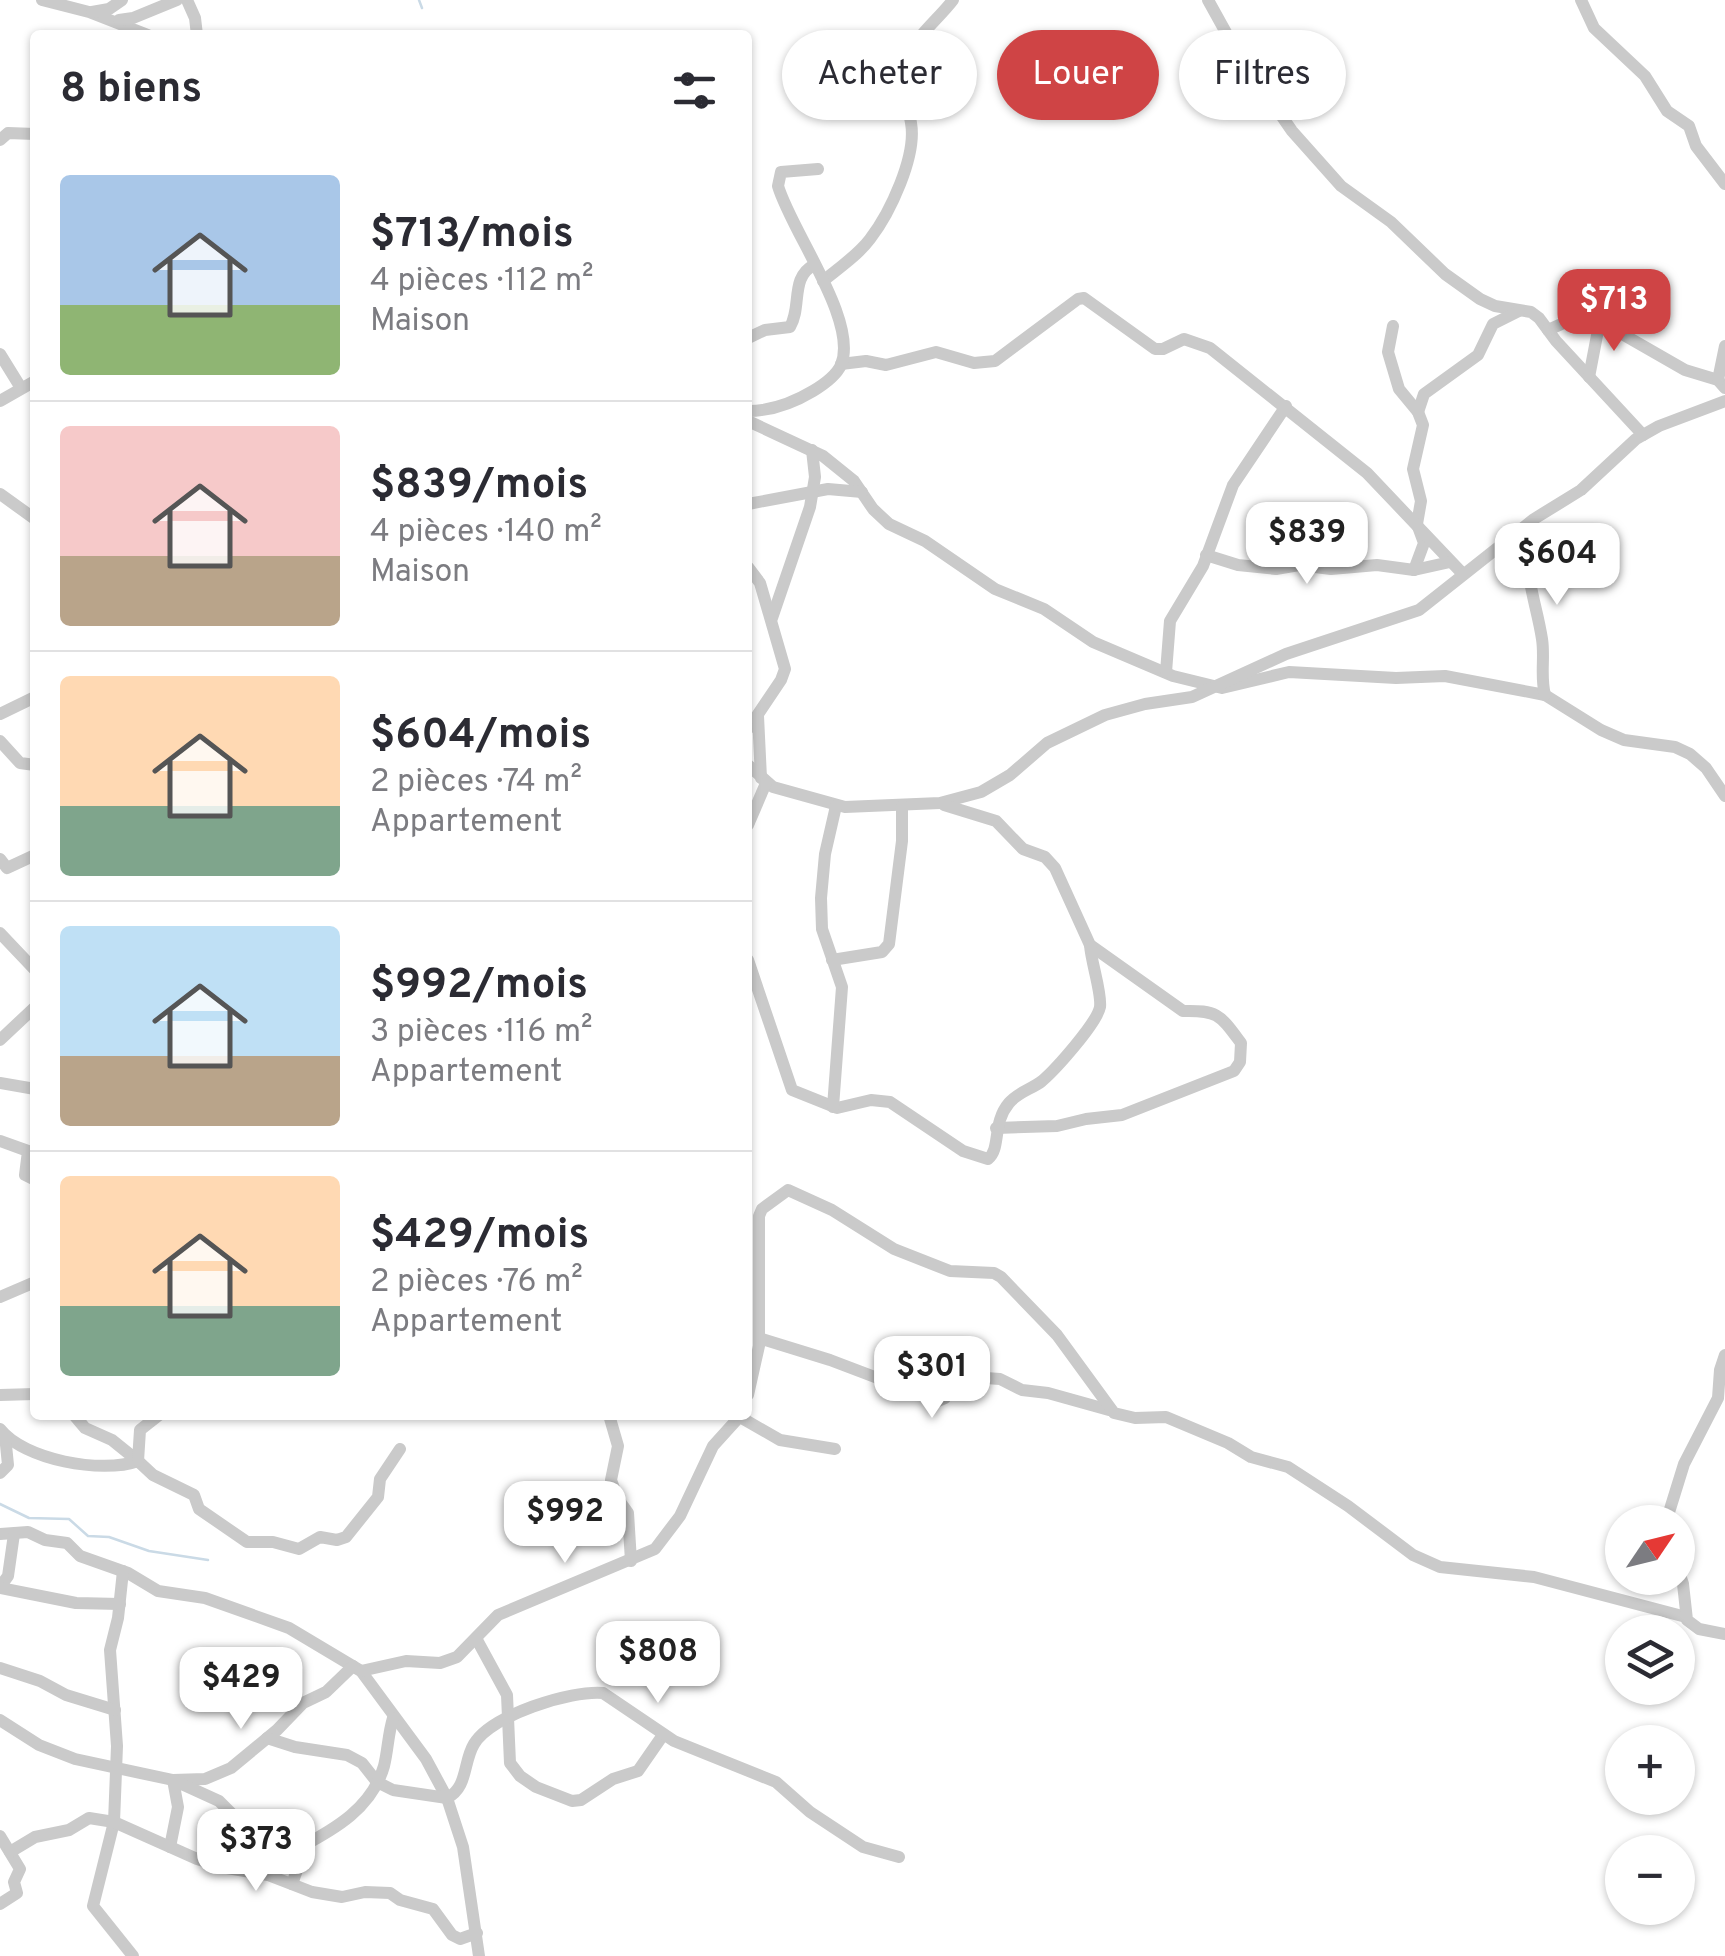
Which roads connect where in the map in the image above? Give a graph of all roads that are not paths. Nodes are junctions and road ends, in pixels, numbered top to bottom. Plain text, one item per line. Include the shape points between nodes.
1 (42, 0) edge
2 (122, 0) edge
3 (177, 0) edge
4 (186, 0) edge
5 (953, 0) edge
6 (1208, 0) edge
7 (1581, 0) edge
8 (89, 12) junction
9 (114, 20) junction
10 (137, 30) edge
11 (196, 30) edge
12 (30, 134) edge
13 (0, 140) edge
14 (818, 169) dead end
15 (1725, 184) edge
16 (814, 265) junction
17 (824, 281) junction
18 (1521, 310) junction
19 (1599, 324) junction
20 (1393, 326) dead end
21 (1548, 330) junction
22 (752, 336) edge
23 (1725, 346) edge
24 (0, 354) edge
25 (841, 364) junction
26 (1589, 377) junction
27 (30, 384) edge
28 (1722, 384) edge
29 (22, 388) junction
30 (0, 400) edge
31 (1725, 402) edge
32 (1286, 406) junction
33 (752, 412) edge
34 (1418, 412) junction
35 (752, 423) edge
36 (1642, 435) junction
37 (812, 450) junction
38 (813, 492) junction
39 (862, 492) junction
40 (0, 494) edge
41 (752, 503) edge
42 (30, 515) edge
43 (1534, 519) junction
44 (1417, 524) junction
45 (1206, 556) junction
46 (1450, 562) junction
47 (1414, 570) junction
48 (752, 572) edge
49 (1462, 574) junction
50 (772, 618) junction
51 (1166, 672) junction
52 (1216, 687) junction
53 (1546, 695) junction
54 (30, 699) edge
55 (0, 714) edge
56 (758, 716) junction
57 (752, 724) edge
58 (0, 741) edge
59 (30, 765) edge
60 (752, 769) edge
61 (763, 781) junction
62 (1725, 796) edge
63 (935, 803) junction
64 (836, 806) junction
65 (902, 806) junction
66 (752, 813) edge
67 (30, 857) edge
68 (2, 868) edge
69 (0, 933) edge
70 (1090, 945) junction
71 (832, 960) junction
72 (30, 965) edge
73 (752, 971) edge
74 (30, 1012) edge
75 (0, 1040) edge
76 (0, 1083) edge
77 (30, 1088) edge
78 (832, 1107) junction
79 (996, 1128) junction
80 (0, 1142) edge
81 (30, 1178) edge
82 (30, 1284) edge
83 (0, 1297) edge
84 (759, 1338) junction
85 (1725, 1355) edge
86 (752, 1379) edge
87 (30, 1393) edge
88 (0, 1394) edge
89 (1110, 1410) junction
90 (78, 1420) edge
91 (153, 1420) edge
92 (611, 1420) edge
93 (737, 1420) edge
94 (748, 1420) edge
95 (3, 1432) edge
96 (400, 1449) dead end
97 (835, 1449) dead end
98 (138, 1462) junction
99 (0, 1473) edge
100 (1671, 1505) edge
101 (7, 1534) edge
102 (631, 1561) junction
103 (123, 1571) junction
104 (0, 1587) edge
105 (120, 1604) junction
106 (1682, 1615) edge
107 (1695, 1626) edge
108 (1725, 1634) edge
109 (476, 1638) junction
110 (0, 1668) edge
111 (357, 1669) junction
112 (116, 1710) junction
113 (510, 1716) junction
114 (393, 1718) junction
115 (0, 1720) edge
116 (663, 1734) junction
117 (268, 1738) junction
118 (115, 1770) junction
119 (173, 1780) junction
120 (377, 1782) junction
121 (447, 1798) junction
122 (114, 1822) junction
123 (0, 1836) edge
124 (170, 1847) junction
125 (299, 1848) junction
126 (10, 1852) junction
127 (899, 1858) dead end
128 (292, 1884) junction
129 (0, 1904) edge
130 (477, 1933) junction
131 (133, 1956) edge
132 (479, 1956) edge

1 - 8 street
2 - 8 street
3 - 9 street
4 - 11 street
5 - 17 street via 912,48 903,69 912,134 894,195 870,240
6 - 18 street via 1292,131 1341,186 1480,299
7 - 15 street via 1594,28 1645,76 1667,111 1689,126
8 - 9 street
9 - 10 street
12 - 13 street via 12,132
14 - 16 street via 788,170 778,178
16 - 17 street
16 - 22 street via 798,285 790,327
17 - 25 street via 842,335
18 - 21 street
18 - 34 street via 1489,329 1478,356 1424,394
19 - 21 street via 1574,318
19 - 26 street
19 - 28 street
20 - 34 street via 1388,352 1400,388
21 - 26 street
23 - 28 street
24 - 29 street
25 - 32 street via 886,364 936,352 996,362 1081,297 1155,349 1184,339 1205,344
25 - 33 street via 801,398
26 - 36 street
27 - 29 street
29 - 30 street
31 - 36 street
32 - 44 street via 1368,473
32 - 45 street via 1233,485
34 - 44 street via 1423,431 1413,468 1421,501
35 - 37 street
36 - 43 street via 1581,490
37 - 38 street
37 - 39 street
38 - 39 street
38 - 41 street
38 - 50 street
39 - 51 street via 889,524 996,589 1044,609 1093,642
40 - 42 street
43 - 49 street
43 - 53 street via 1526,548
44 - 46 street
44 - 47 street via 1424,543
45 - 47 street via 1252,567
45 - 51 street via 1170,621
46 - 47 street
46 - 49 street
48 - 50 street
49 - 52 street via 1406,616 1286,654
50 - 56 street via 785,669
51 - 52 street
52 - 53 street via 1322,672 1445,676
52 - 63 street via 1184,700 1105,714 1047,743 981,792
53 - 62 street via 1624,740 1690,754
54 - 55 street
56 - 57 street
56 - 61 street
58 - 59 street
60 - 61 street
61 - 64 street
61 - 66 street
63 - 65 street
63 - 70 street via 996,822 1023,849 1044,857
64 - 65 street
64 - 71 street via 820,898
65 - 71 street via 889,944 882,952
67 - 68 street
69 - 72 street
70 - 79 street via 1100,998 1095,1022 1042,1081 1010,1101
70 - 79 street via 1183,1011 1213,1012 1240,1041 1238,1068 1122,1115
71 - 78 street via 842,987
73 - 78 street via 789,1086
74 - 75 street
76 - 77 street
78 - 79 street via 890,1102 985,1159 994,1155
80 - 81 street via 28,1151 24,1175
82 - 83 street
84 - 86 street
84 - 89 street via 938,1401 957,1376 1000,1378 1022,1390
84 - 89 street via 760,1216 788,1190 944,1269 1001,1277 1057,1335
85 - 100 street via 1718,1398
87 - 88 street
89 - 106 street via 1166,1417 1250,1458 1288,1467 1440,1567 1534,1577
90 - 98 street
91 - 98 street via 140,1430
92 - 102 street via 618,1446 612,1480 628,1513
93 - 102 street via 713,1446 666,1537
94 - 97 street via 780,1440
95 - 98 street via 64,1462
95 - 99 street via 8,1465
96 - 98 street via 380,1479 378,1497 346,1537 320,1537 299,1549 247,1542 199,1509 194,1495
101 - 103 street via 28,1532 67,1543 80,1556
101 - 104 street via 8,1576
102 - 109 street via 498,1615
103 - 105 street
103 - 111 street via 162,1593 205,1598 289,1628
104 - 105 street via 76,1604
105 - 112 street via 110,1650
107 - 108 street
109 - 111 street via 440,1663 406,1660
109 - 113 street via 503,1684
110 - 112 street
111 - 114 street
111 - 117 street via 302,1703
112 - 118 street
113 - 116 street via 597,1692
113 - 116 street via 514,1770 572,1802 638,1772
113 - 121 street via 475,1741 459,1790
114 - 120 street
114 - 121 street
115 - 118 street via 39,1745
116 - 127 street via 776,1782 830,1827
117 - 119 street via 222,1774
117 - 120 street via 347,1755
118 - 119 street
118 - 122 street
119 - 124 street via 178,1807
119 - 125 street via 219,1802 258,1840 284,1836
120 - 121 street
120 - 125 street via 352,1816
121 - 130 street
122 - 124 street
122 - 126 street via 89,1818
122 - 131 street via 94,1906
123 - 126 street
124 - 128 street
125 - 128 street
126 - 129 street via 20,1868 18,1891
128 - 130 street via 342,1897 390,1892 433,1909 460,1939
130 - 132 street

